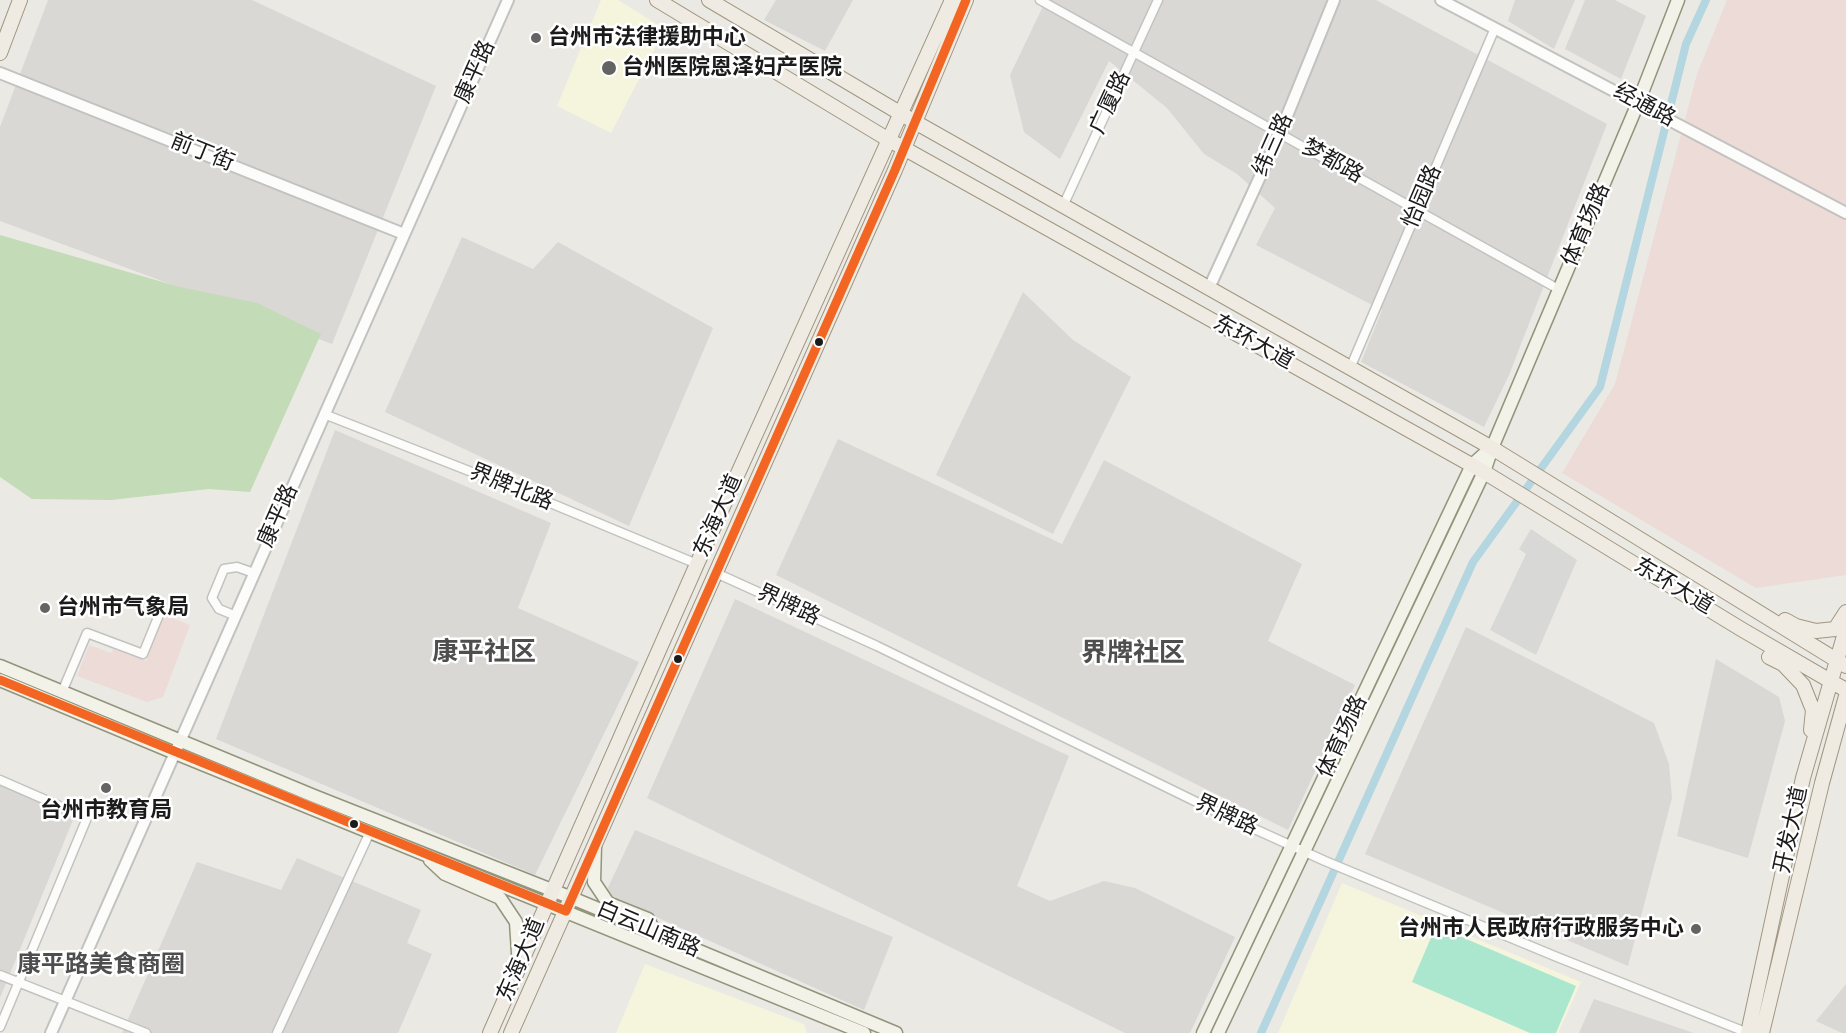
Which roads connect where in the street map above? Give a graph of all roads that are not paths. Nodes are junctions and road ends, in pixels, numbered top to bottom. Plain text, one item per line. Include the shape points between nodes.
1 (20, 0) edge
2 (508, 0) edge
3 (657, 0) edge
4 (710, 0) edge
5 (952, 0) edge
6 (966, 0) edge
7 (1040, 0) edge
8 (1158, 0) edge
9 (1334, 0) edge
10 (1441, 0) edge
11 (1678, 0) edge
12 (1495, 28) junction
13 (1135, 52) junction
14 (0, 53) edge
15 (0, 72) edge
16 (1638, 103) junction
17 (901, 114) junction
18 (915, 122) junction
19 (1280, 133) junction
20 (889, 140) junction
21 (904, 148) junction
22 (1063, 206) junction
23 (1417, 211) junction
24 (1846, 213) edge
25 (404, 234) junction
26 (1209, 288) junction
27 (1560, 290) junction
28 (1351, 366) junction
29 (324, 414) junction
30 (1492, 448) junction
31 (1472, 465) junction
32 (1484, 472) junction
33 (697, 564) junction
34 (254, 573) junction
35 (716, 573) junction
36 (1752, 609) junction
37 (161, 610) dead end
38 (1846, 612) edge
39 (236, 616) junction
40 (1741, 629) junction
41 (1846, 629) edge
42 (1841, 663) edge
43 (0, 666) edge
44 (0, 680) edge
45 (1831, 682) junction
46 (1846, 690) edge
47 (62, 692) junction
48 (1846, 696) edge
49 (1846, 737) edge
50 (178, 748) junction
51 (1803, 778) junction
52 (0, 780) edge
53 (1822, 783) junction
54 (370, 832) junction
55 (595, 843) junction
56 (1291, 845) junction
57 (1303, 851) junction
58 (425, 855) junction
59 (549, 897) junction
60 (569, 905) junction
61 (656, 934) junction
62 (519, 968) junction
63 (0, 975) edge
64 (19, 982) junction
65 (65, 1000) junction
66 (850, 1025) edge
67 (0, 1027) edge
68 (51, 1033) edge
69 (146, 1033) edge
70 (277, 1033) edge
71 (490, 1033) edge
72 (511, 1033) edge
73 (864, 1033) edge
74 (896, 1033) edge
75 (1203, 1033) edge
76 (1218, 1033) edge
77 (1748, 1033) edge
78 (1762, 1033) edge

1 - 14 main road
2 - 25 street, 康平路
3 - 20 main road, 东环大道
4 - 17 main road, 东环大道
5 - 17 main road, 东海大道
6 - 18 main road, 东海大道
7 - 13 street, 梦都路
8 - 13 street, 广厦路
9 - 19 street, 纬三路
10 - 12 street, 经通路
11 - 16 main road, 体育场路
12 - 16 street, 经通路
12 - 23 street, 怡园路
13 - 19 street, 梦都路
13 - 22 street, 广厦路
15 - 25 street, 前丁街
16 - 24 street, 经通路
16 - 27 main road, 体育场路
17 - 18 main road, 东环大道
17 - 20 main road, 东海大道
18 - 21 main road, 东海大道
18 - 22 main road, 东环大道
19 - 23 street, 梦都路
19 - 26 street, 纬三路
20 - 21 main road, 东环大道
20 - 33 main road, 东海大道
21 - 31 main road, 东环大道
21 - 35 main road, 东海大道
22 - 26 main road, 东环大道
23 - 27 street, 梦都路
23 - 28 street, 怡园路
25 - 29 street, 康平路
26 - 28 main road, 东环大道
27 - 30 main road, 体育场路
28 - 30 main road, 东环大道
29 - 33 street, 界牌北路
29 - 34 street, 康平路
30 - 31 main road, 体育场路
30 - 32 main road, 体育场路
30 - 36 main road, 东环大道
31 - 32 main road, 东环大道
31 - 56 main road, 体育场路
32 - 40 main road, 东环大道
32 - 57 main road, 体育场路
33 - 59 main road, 东海大道
34 - 39 street, 康平路
34 - 39 street via 237,567 224,570 212,598 219,609
35 - 55 main road, 东海大道
35 - 56 street, 界牌路
36 - 38 main road via 1759,607 1816,632 1835,629
36 - 42 main road, 东环大道
37 - 47 street via 143,654 87,633
39 - 50 street, 康平路
40 - 45 main road, 东环大道
40 - 51 main road via 1748,644 1783,664 1803,685 1813,710
41 - 42 main road, 开发大道
42 - 45 main road, 开发大道
43 - 47 main road, 白云山南路
44 - 50 main road, 白云山南路
45 - 46 main road, 东环大道
45 - 51 main road, 开发大道
47 - 50 main road, 白云山南路
48 - 53 main road, 开发大道
49 - 53 main road
50 - 54 main road, 白云山南路
50 - 59 main road, 白云山南路
50 - 65 street, 康平路
51 - 77 main road, 开发大道
52 - 64 street via 87,818
53 - 78 main road, 开发大道
54 - 58 main road, 白云山南路
54 - 70 street
55 - 60 main road, 东海大道
55 - 61 main road via 594,882 608,903 648,919
56 - 57 street, 界牌路
56 - 75 main road, 体育场路
57 - 76 main road, 体育场路
57 - 77 street, 界牌路
58 - 59 main road, 白云山南路
58 - 62 main road via 445,874 500,898 516,922
59 - 60 main road, 白云山南路
59 - 62 main road, 东海大道
60 - 61 main road, 白云山南路
60 - 66 main road, 白云山南路
60 - 72 main road, 东海大道
61 - 66 main road, 白云山南路
62 - 71 main road, 东海大道
63 - 64 street
64 - 65 street
64 - 67 street
65 - 68 street, 康平路
65 - 69 street
66 - 73 main road, 白云山南路
66 - 74 main road, 白云山南路

